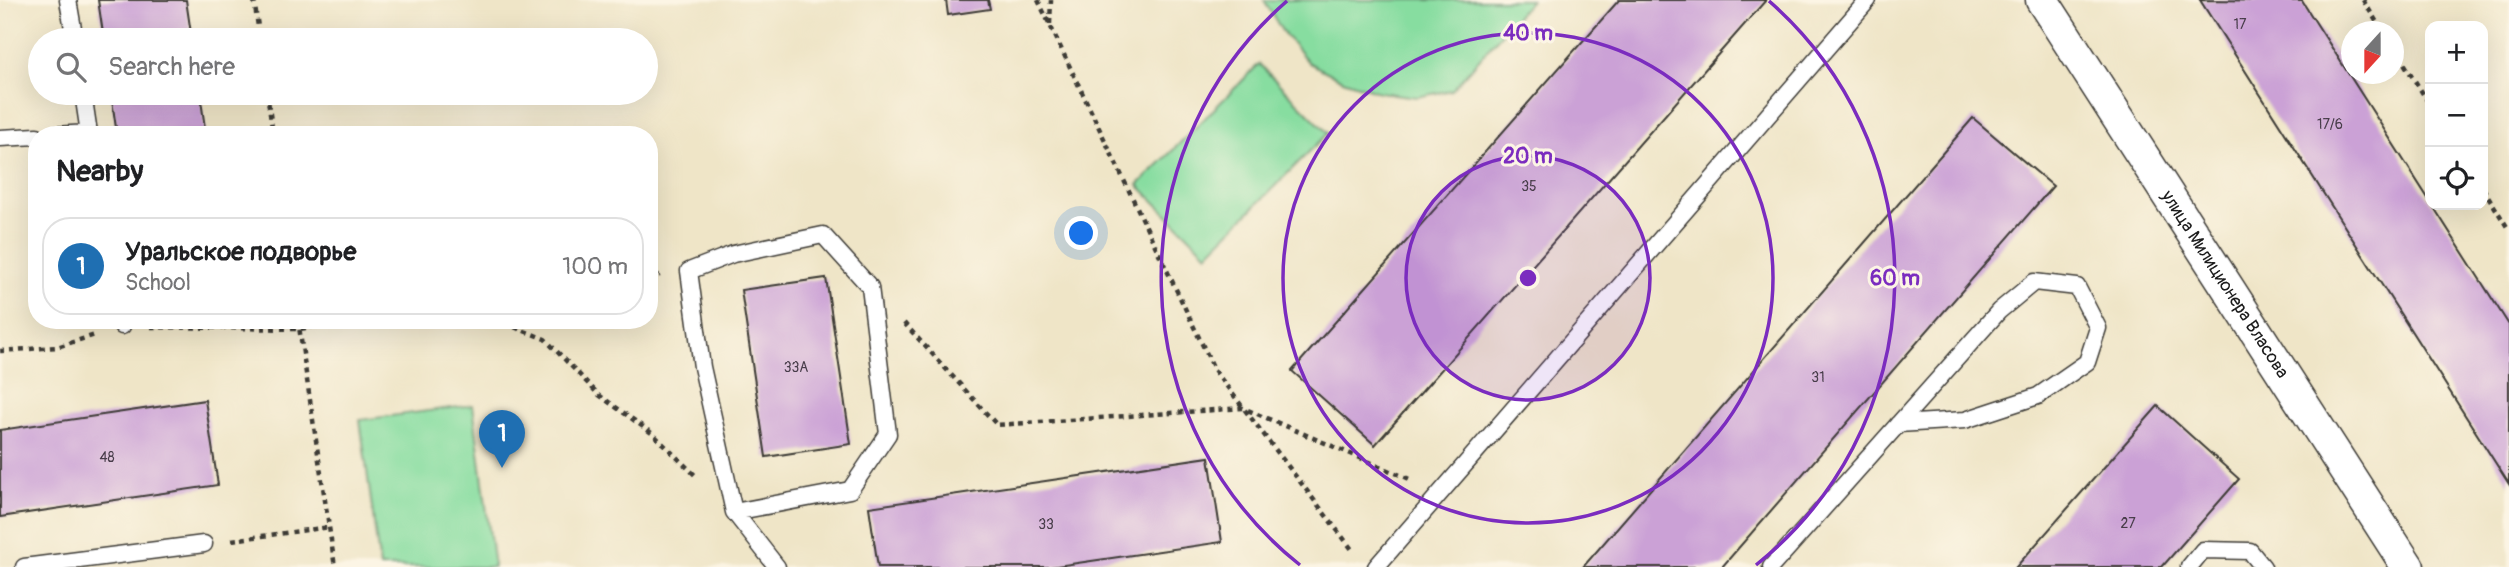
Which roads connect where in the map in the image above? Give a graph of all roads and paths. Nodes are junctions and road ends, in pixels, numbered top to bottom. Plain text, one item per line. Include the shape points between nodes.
1 (68, 0) edge
2 (254, 0) edge
3 (1038, 0) edge
4 (1051, 0) edge
5 (1868, 0) edge
6 (2042, 0) edge
7 (2363, 0) edge
8 (2376, 21) edge
9 (1050, 27) junction
10 (73, 28) edge
11 (258, 28) edge
12 (2404, 65) edge
13 (2425, 98) edge
14 (85, 105) edge
15 (269, 105) edge
16 (89, 126) edge
17 (272, 126) edge
18 (28, 136) edge
19 (0, 138) edge
20 (2488, 196) edge
21 (2509, 230) edge
22 (870, 287) junction
23 (106, 329) edge
24 (300, 329) edge
25 (519, 329) edge
26 (0, 351) edge
27 (1243, 408) junction
28 (1898, 424) junction
29 (1440, 492) junction
30 (734, 512) junction
31 (330, 527) junction
32 (204, 544) joint
33 (1357, 556) dead end
34 (24, 567) edge
35 (335, 567) edge
36 (777, 567) edge
37 (1376, 567) edge
38 (1771, 567) edge
39 (2189, 567) edge
40 (2263, 567) edge
41 (2408, 567) edge

1 - 10 lane
2 - 11 path
3 - 9 path
4 - 9 path
5 - 29 lane
6 - 41 street, улица Милиционера Власова
7 - 8 path
9 - 27 path via 1214,371
12 - 13 path
14 - 16 lane
15 - 17 path
18 - 19 lane
20 - 21 path
22 - 27 path via 997,425
22 - 30 lane via 888,434 850,491
22 - 30 lane via 823,235 733,254 689,271 702,367
23 - 26 path via 57,347
24 - 31 path
25 - 30 path via 545,339 598,395 653,435
27 - 29 path
27 - 33 path
28 - 28 lane via 1965,419 2038,396 2087,362 2098,328 2077,287 2034,282 1999,311
28 - 38 lane
29 - 37 lane
30 - 36 lane
31 - 32 path
31 - 35 path
32 - 34 lane
39 - 40 lane via 2203,550 2250,551

